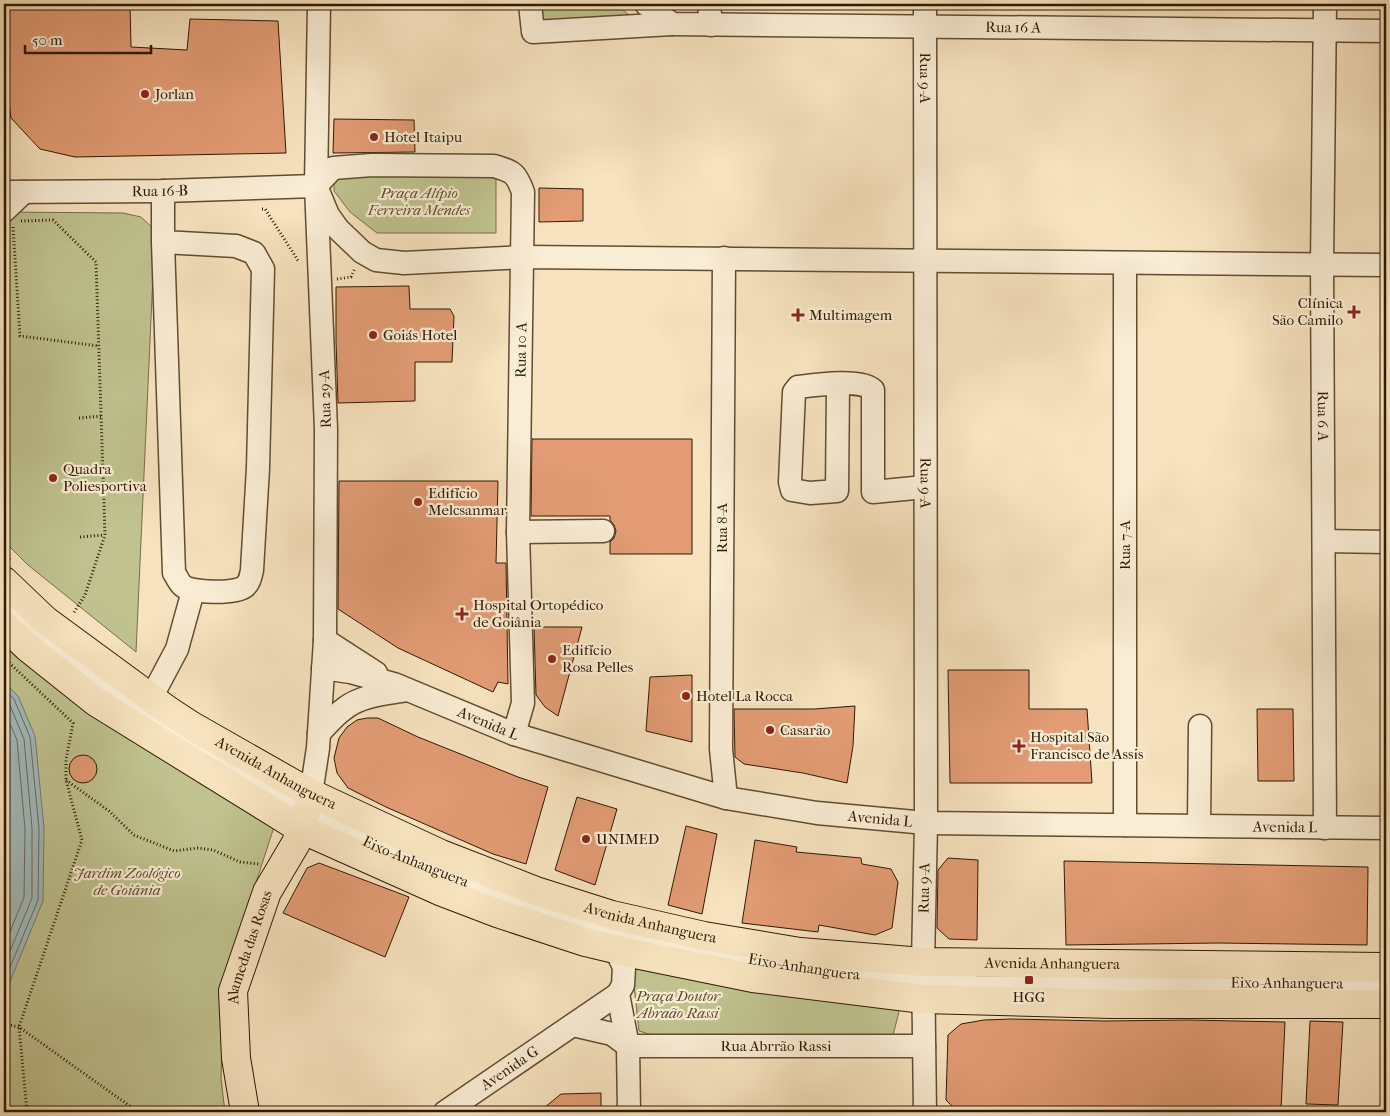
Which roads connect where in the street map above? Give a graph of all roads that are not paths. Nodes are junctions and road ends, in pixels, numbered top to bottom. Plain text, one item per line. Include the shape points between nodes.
1 (319, 4) edge
2 (530, 4) edge
3 (646, 4) edge
4 (925, 4) edge
5 (1325, 4) edge
6 (710, 14) edge
7 (672, 24) junction
8 (925, 27) junction
9 (1324, 31) junction
10 (1386, 31) edge
11 (316, 186) junction
12 (162, 191) junction
13 (14, 192) edge
14 (8, 220) edge
15 (163, 242) junction
16 (523, 258) junction
17 (724, 258) junction
18 (925, 261) junction
19 (1125, 264) junction
20 (1322, 265) junction
21 (1386, 265) edge
22 (838, 384) junction
23 (837, 491) junction
24 (878, 491) junction
25 (925, 494) junction
26 (603, 531) dead end
27 (518, 532) junction
28 (1324, 541) junction
29 (1386, 542) edge
30 (4, 581) edge
31 (193, 590) junction
32 (4, 604) edge
33 (4, 625) edge
34 (325, 640) junction
35 (323, 668) junction
36 (401, 687) junction
37 (151, 698) junction
38 (1200, 726) dead end
39 (319, 734) junction
40 (514, 734) junction
41 (726, 798) junction
42 (306, 811) junction
43 (926, 823) junction
44 (1124, 825) junction
45 (1199, 825) junction
46 (1325, 828) junction
47 (1386, 828) edge
48 (625, 957) junction
49 (1386, 967) edge
50 (923, 979) junction
51 (1386, 984) edge
52 (618, 994) junction
53 (1386, 1004) edge
54 (574, 1025) junction
55 (628, 1046) junction
56 (924, 1046) junction
57 (245, 1112) edge
58 (445, 1112) edge
59 (629, 1112) edge
60 (925, 1112) edge

1 - 11 street, Rua 29-A
2 - 7 street, Rua 16 A via 533,32
3 - 7 street
4 - 8 street, Rua 9-A
5 - 9 street, Rua 6 A
6 - 7 street, Rua 16 A
6 - 8 street, Rua 16 A
8 - 9 street, Rua 16 A
8 - 18 street, Rua 9-A
9 - 10 street, Rua 16 A
9 - 20 street, Rua 6 A
11 - 12 street, Rua 16-B
11 - 16 street via 328,215 338,229 362,252 376,260 404,263
11 - 16 street, Rua 10 A via 333,168 372,165 494,166 507,170 517,176 523,192
11 - 34 street, Rua 29-A via 326,428
12 - 13 street, Rua 16-B
12 - 15 street
13 - 14 street
15 - 31 street via 174,573 182,585
15 - 31 street via 236,246 254,254 263,269 258,468 250,580 245,587 234,591
16 - 17 street
16 - 27 street, Rua 10 A
17 - 18 street
17 - 41 street, Rua 8-A via 721,749
18 - 19 street
18 - 25 street, Rua 9-A
19 - 20 street
19 - 44 street, Rua 7-A
20 - 21 street
20 - 28 street, Rua 6 A
22 - 23 street
22 - 23 street via 798,387 794,392 790,482 792,490 810,493
22 - 24 street via 864,384 873,390
23 - 24 street
24 - 25 street
25 - 43 street, Rua 9-A
26 - 27 street
27 - 40 street, Rua 10 A via 523,703
28 - 29 street
28 - 46 street, Rua 6 A
30 - 37 main road, Avenida Anhanguera via 45,620
31 - 37 street via 178,649
32 - 42 street, Eixo-Anhanguera via 91,678
33 - 42 main road, Avenida Anhanguera via 96,702
34 - 35 street, Rua 29-A
34 - 36 street, Avenida L
35 - 36 street, Avenida L via 350,672
35 - 39 street, Rua 29-A
36 - 39 street via 354,702
36 - 40 street, Avenida L
37 - 42 main road, Avenida Anhanguera
38 - 45 street
39 - 42 street, Rua 29-A
40 - 41 street, Avenida L
41 - 43 street, Avenida L via 817,813
42 - 48 main road, Avenida Anhanguera via 373,862 479,906
42 - 50 main road, Avenida Anhanguera via 441,854 536,891 612,915
42 - 50 street, Eixo-Anhanguera via 378,847 515,902 608,930 769,962 847,974
42 - 57 main road, Alameda das Rosas via 296,843 267,892 233,991 236,1058
43 - 44 street, Avenida L
43 - 50 street, Rua 9-A
44 - 45 street, Avenida L
45 - 46 street, Avenida L
46 - 47 street, Avenida L
48 - 50 main road, Avenida Anhanguera via 753,978
48 - 52 street via 623,984
49 - 50 main road, Avenida Anhanguera
50 - 51 street, Eixo-Anhanguera via 991,972 1118,973 1187,982
50 - 53 main road, Avenida Anhanguera via 1111,1004
50 - 56 street, Rua 9-A
52 - 54 street, Avenida G
52 - 55 street
54 - 55 street via 612,1034
54 - 58 street, Avenida G
55 - 56 street, Rua Abrrão Rassi
55 - 59 street
56 - 60 street, Rua 9-A

